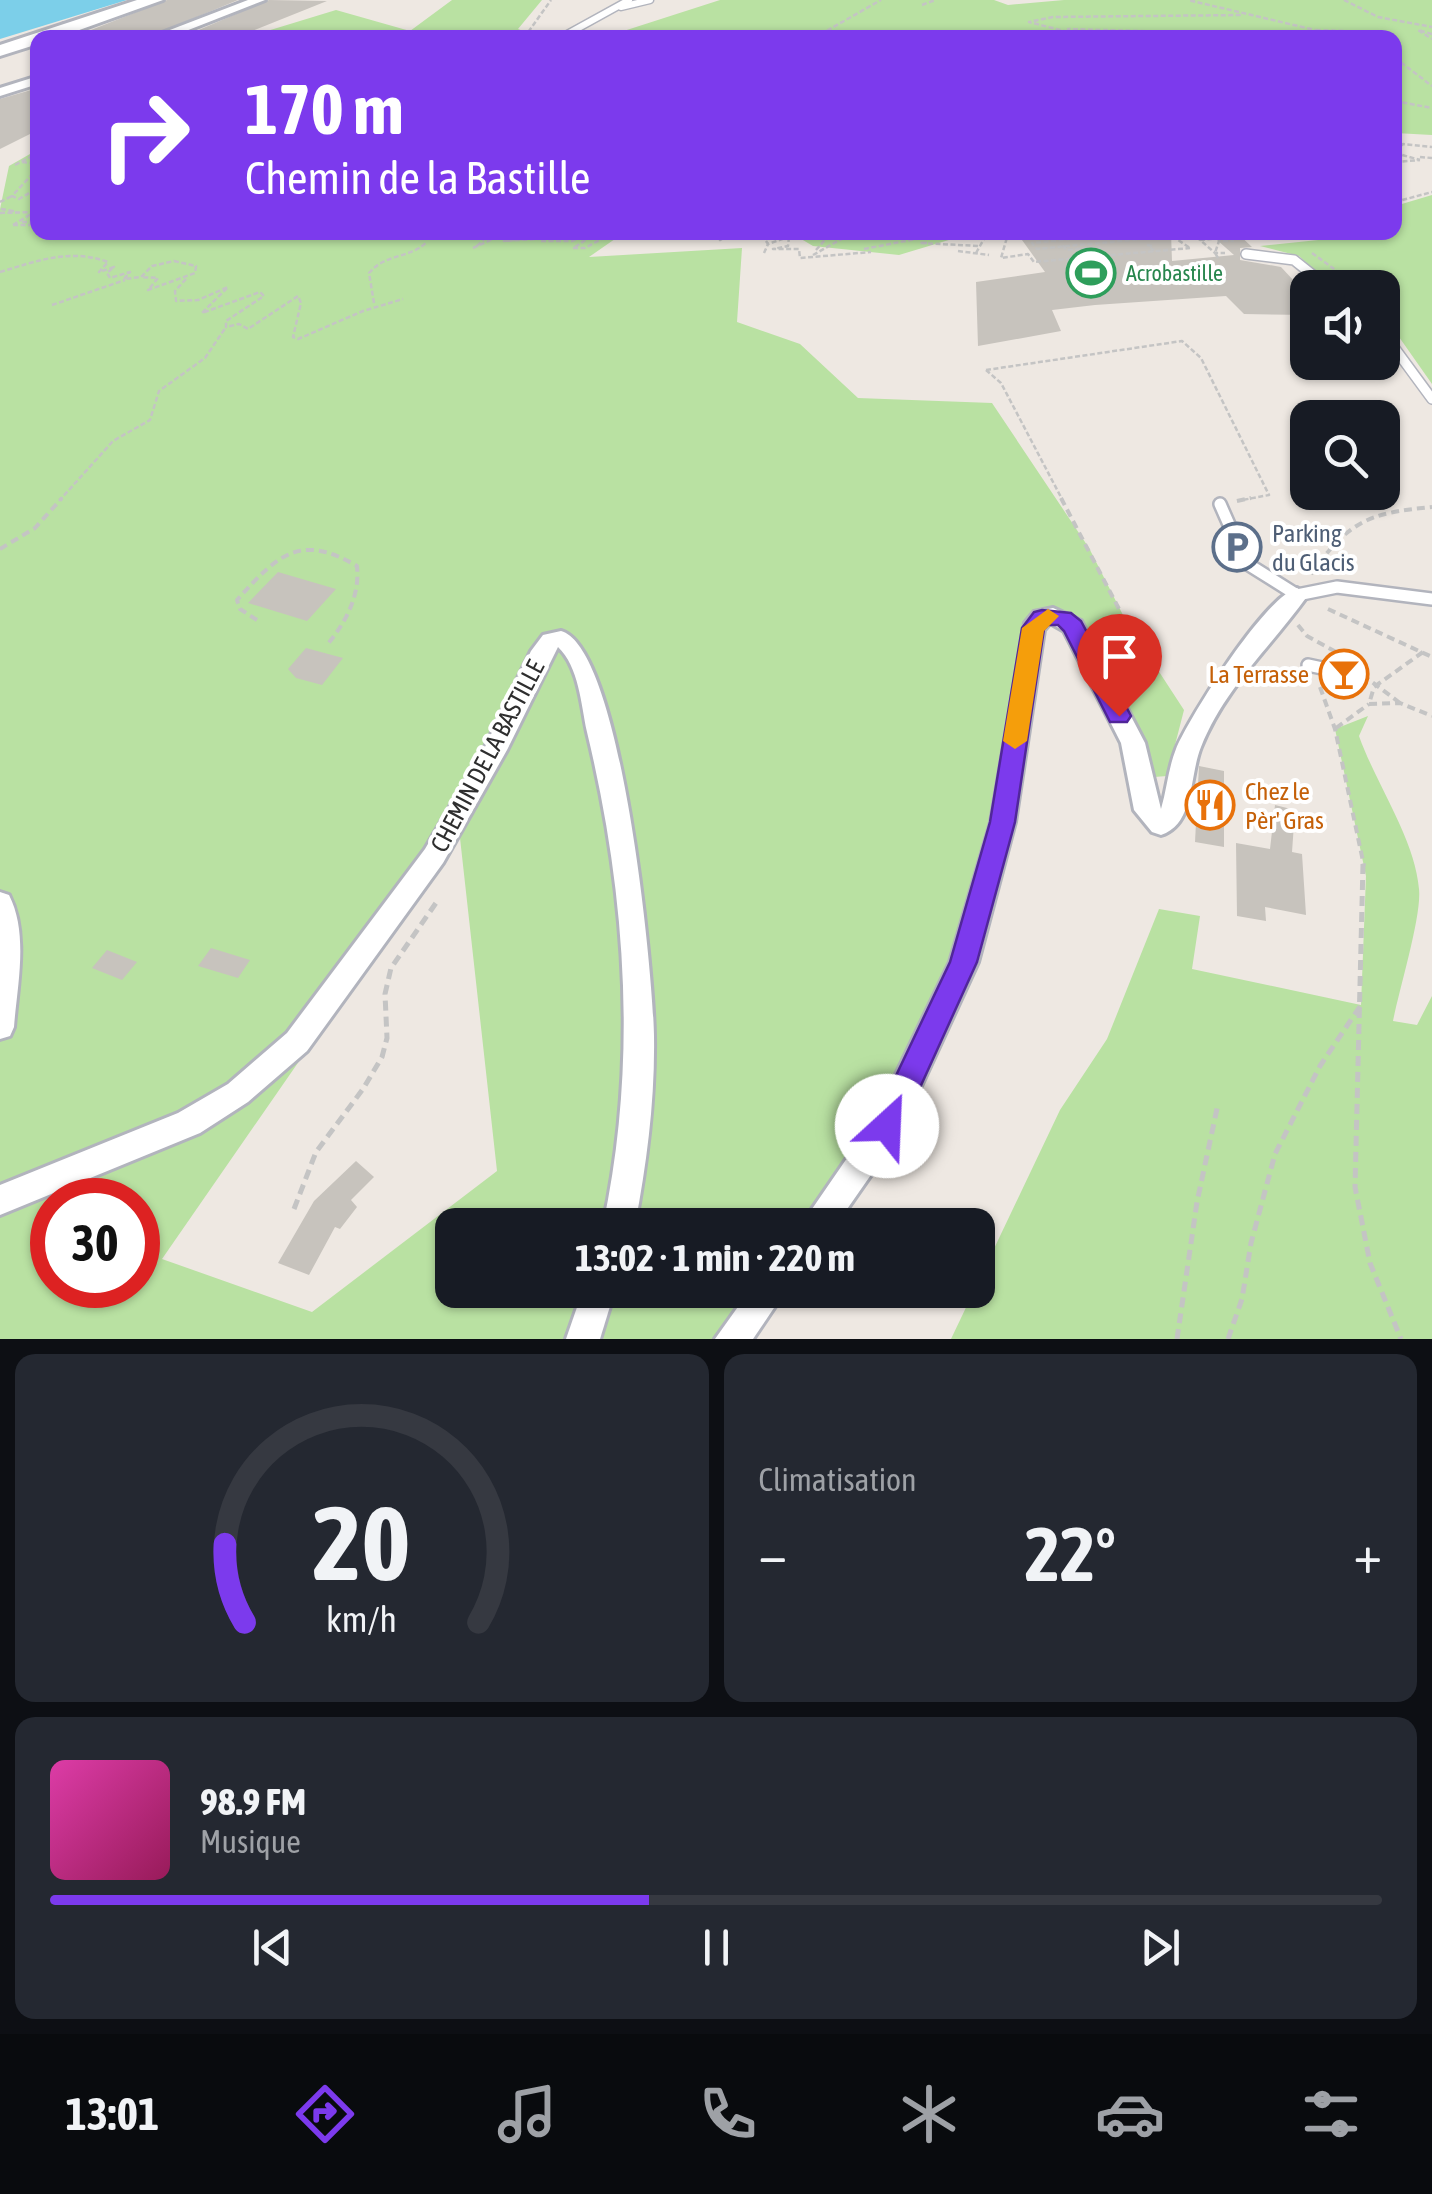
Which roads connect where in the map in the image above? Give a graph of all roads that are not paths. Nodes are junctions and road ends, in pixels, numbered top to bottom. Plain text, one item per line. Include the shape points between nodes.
1 (154, 0) edge
2 (259, 0) edge
3 (629, 0) edge
4 (650, 0) edge
5 (612, 9) junction
6 (68, 27) junction
7 (60, 30) edge
8 (76, 30) edge
9 (177, 30) edge
10 (574, 30) edge
11 (30, 41) edge
12 (0, 51) edge
13 (30, 83) edge
14 (0, 92) edge
15 (1250, 254) dead end
16 (1306, 270) edge
17 (1400, 355) edge
18 (1432, 399) edge
19 (1220, 504) road end
20 (1297, 595) junction
21 (1432, 600) edge
22 (1308, 665) road end
23 (1336, 672) dead end
24 (0, 903) edge
25 (0, 1027) edge
26 (0, 1200) edge
27 (622, 1208) edge
28 (829, 1208) edge
29 (593, 1308) edge
30 (756, 1308) edge
31 (583, 1339) edge
32 (732, 1339) edge

1 - 6 main road
2 - 9 street
3 - 5 lane
4 - 5 lane
5 - 10 lane
6 - 7 main road
6 - 8 street
11 - 12 main road
13 - 14 street
15 - 16 lane via 1294,260
17 - 18 lane
19 - 20 lane via 1246,564
20 - 21 lane via 1336,587
20 - 28 street via 1218,695 1183,759 1171,816 1160,825 1146,810 1133,743 1073,626 1053,615 1033,628 1003,822 964,962 887,1126
22 - 23 lane
24 - 25 street via 6,942
26 - 27 street, CHEMIN DE LA BASTILLE via 190,1123 238,1093 296,1042 434,856 539,656 562,638 578,655 606,754 631,911 638,1088
29 - 31 street
30 - 32 street

